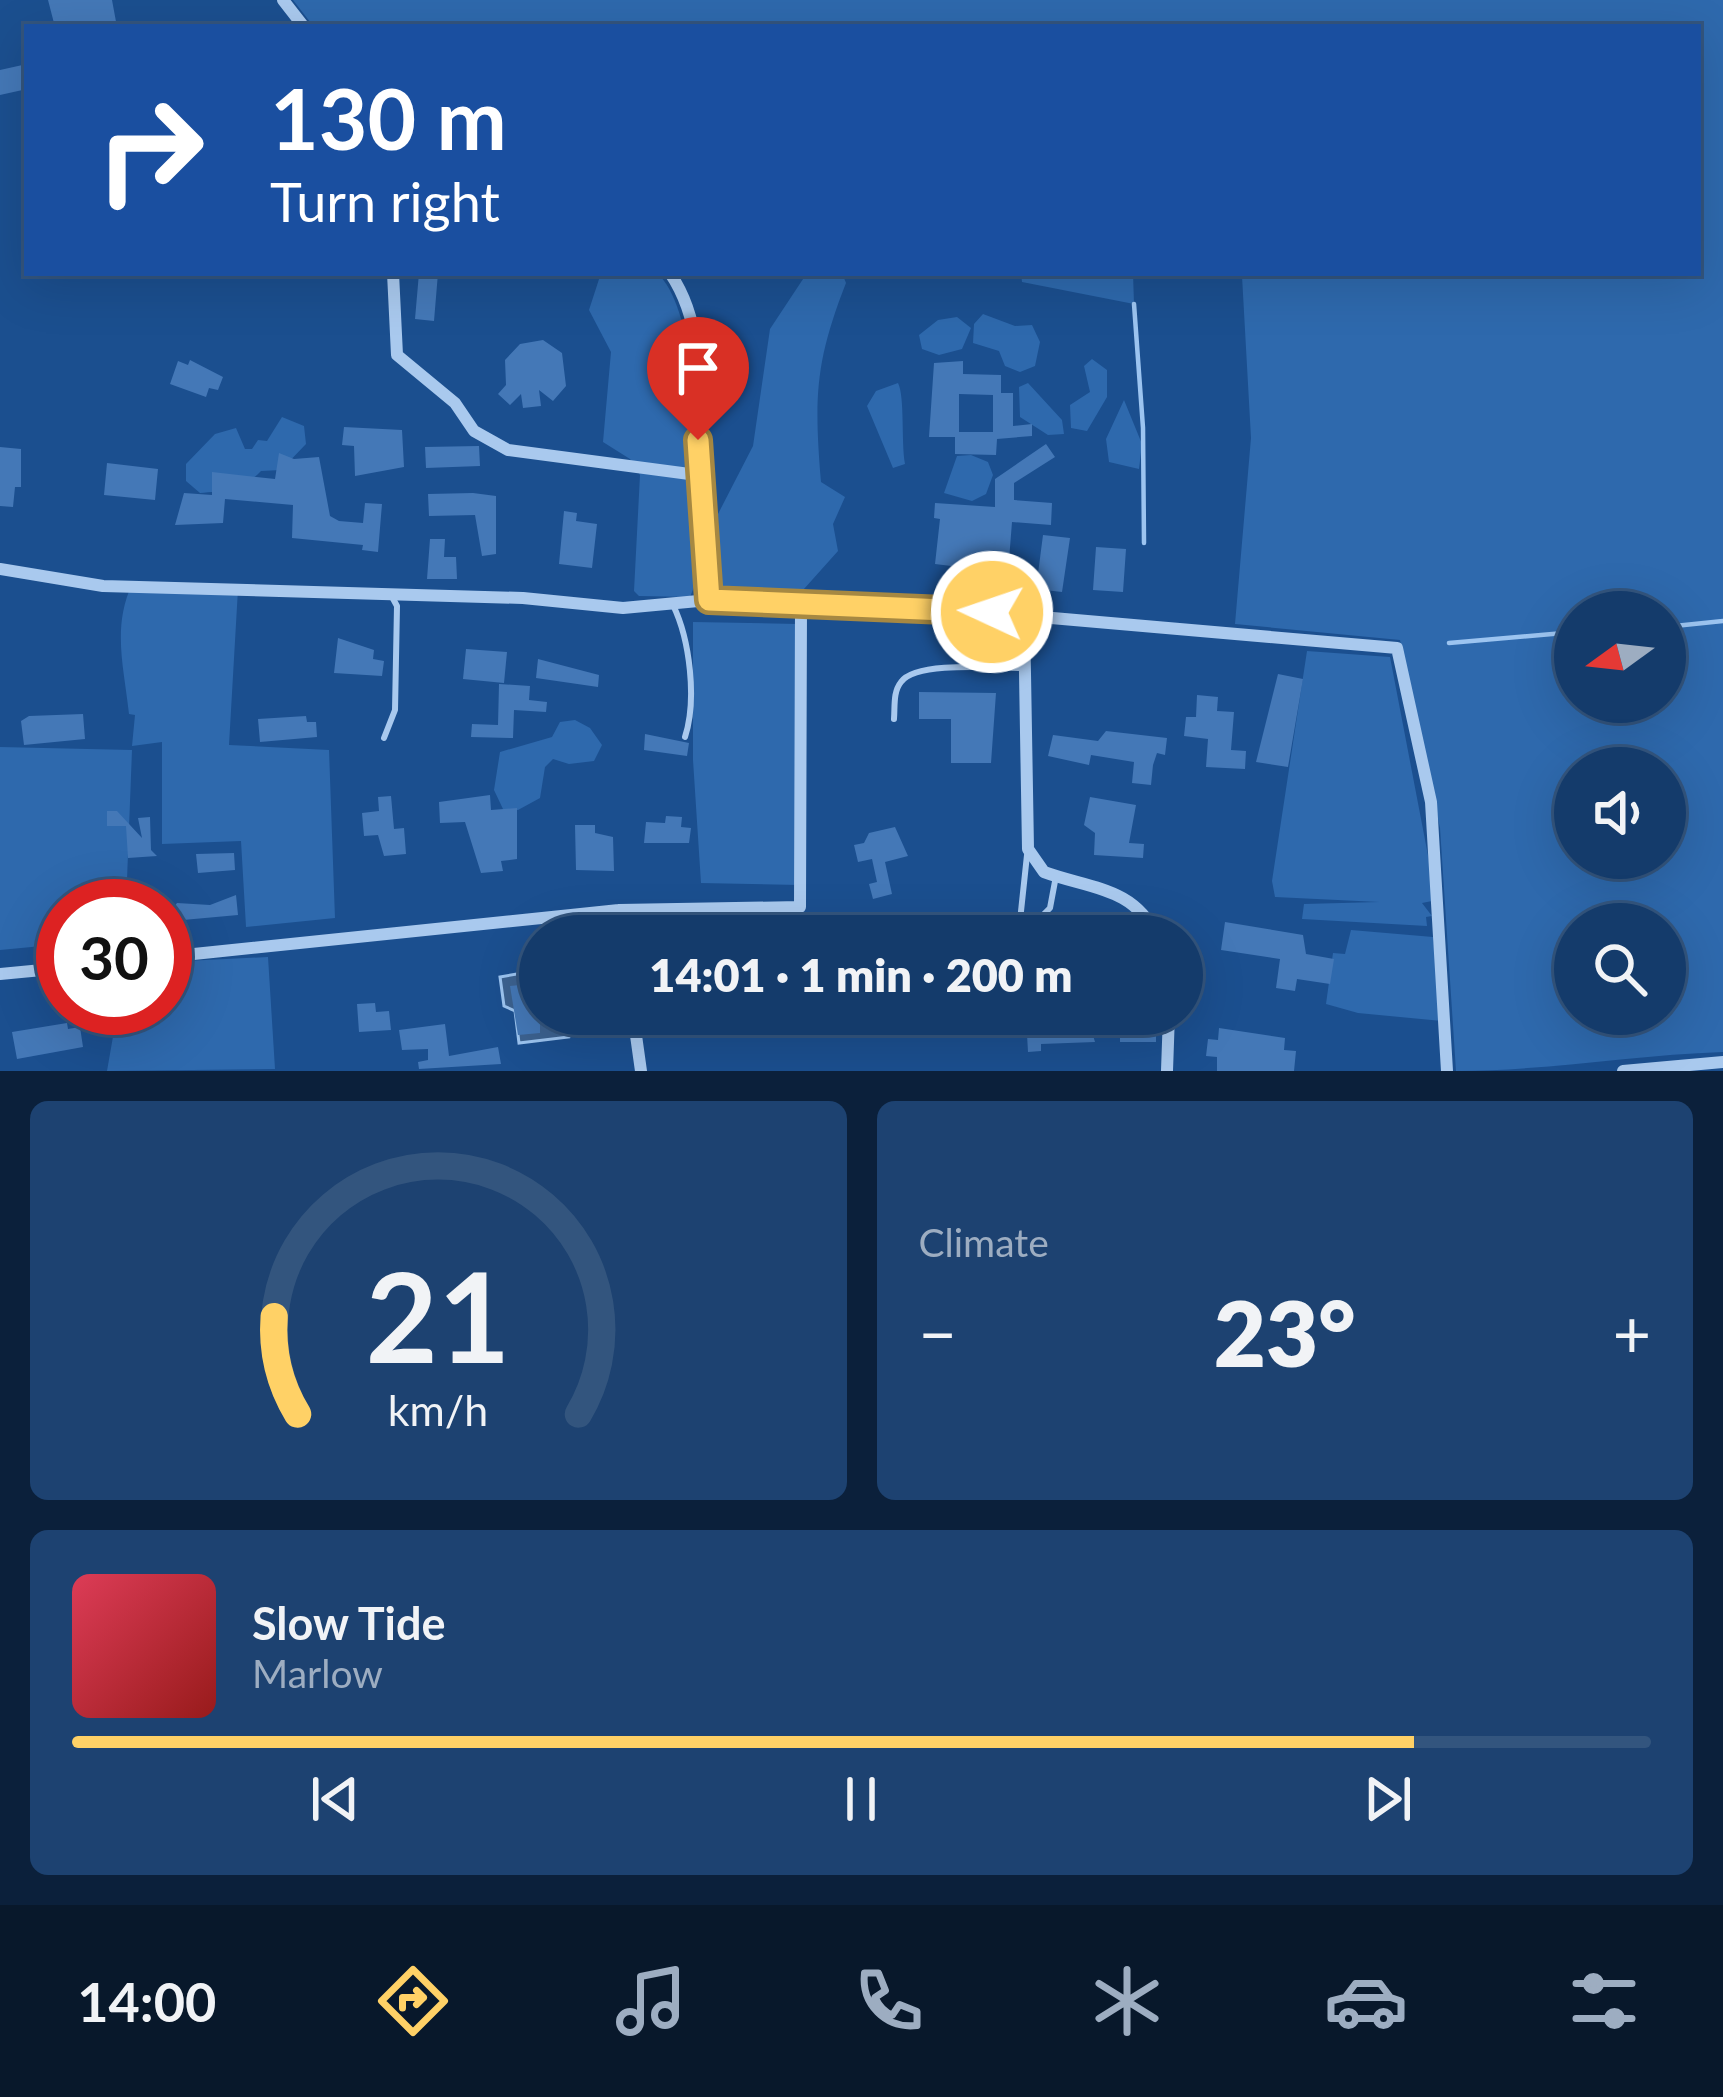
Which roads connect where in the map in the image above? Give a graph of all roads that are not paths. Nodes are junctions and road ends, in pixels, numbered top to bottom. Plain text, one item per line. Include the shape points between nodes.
1 (283, 0) edge
2 (302, 24) edge
3 (393, 276) edge
4 (672, 276) edge
5 (697, 475) junction
6 (0, 569) edge
7 (389, 593) junction
8 (709, 600) junction
9 (673, 605) junction
10 (801, 607) junction
11 (1024, 615) junction
12 (1026, 668) junction
13 (894, 719) dead end
14 (686, 737) dead end
15 (384, 738) dead end
16 (1028, 849) junction
17 (1056, 876) junction
18 (619, 910) junction
19 (1043, 914) dead end
20 (620, 915) edge
21 (1021, 915) edge
22 (1142, 915) edge
23 (192, 954) edge
24 (36, 971) edge
25 (0, 974) edge
26 (636, 1035) edge
27 (1168, 1035) edge
28 (1723, 1062) edge
29 (641, 1071) edge
30 (1168, 1071) edge
31 (1447, 1071) edge
32 (1623, 1071) edge

1 - 2 street
3 - 5 street via 397,355 488,442
4 - 5 street via 685,295 699,369
5 - 8 street
6 - 7 street via 103,586
7 - 9 street
7 - 15 lane via 397,607 395,710
8 - 9 street
8 - 10 street
9 - 14 lane via 688,667
10 - 11 street
10 - 18 street via 800,907
11 - 12 street
11 - 31 street via 1397,648 1431,802
12 - 13 lane via 922,669 904,676
12 - 16 street
16 - 17 street
16 - 21 lane
17 - 19 lane
17 - 22 street via 1102,886
18 - 20 street
18 - 23 street
24 - 25 street
26 - 29 street
27 - 30 street
28 - 32 street

